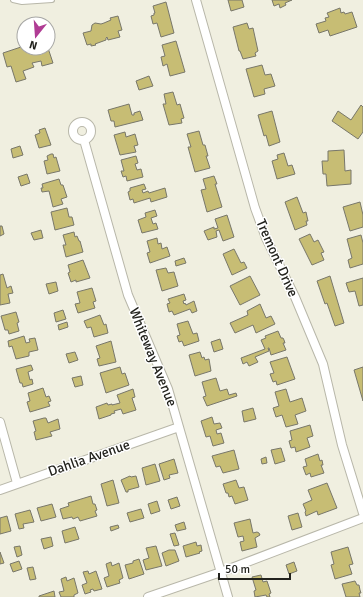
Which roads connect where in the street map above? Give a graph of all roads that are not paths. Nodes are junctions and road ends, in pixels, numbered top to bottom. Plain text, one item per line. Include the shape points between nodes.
1 (13, 0) edge
2 (52, 0) edge
3 (196, 0) edge
4 (84, 140) dead end
5 (0, 422) edge
6 (179, 427) junction
7 (17, 483) junction
8 (0, 490) edge
9 (363, 513) edge
10 (363, 518) edge
11 (221, 572) junction
12 (148, 597) edge
13 (228, 597) edge

1 - 2 lane
3 - 9 street, Tremont Drive via 255,208 323,364 342,445
4 - 6 street, Whiteway Avenue via 128,295 163,375
5 - 7 street
6 - 7 street, Dahlia Avenue
6 - 11 street, Whiteway Avenue
7 - 8 street, Dahlia Avenue
10 - 11 street
11 - 12 street
11 - 13 street, Whiteway Avenue

